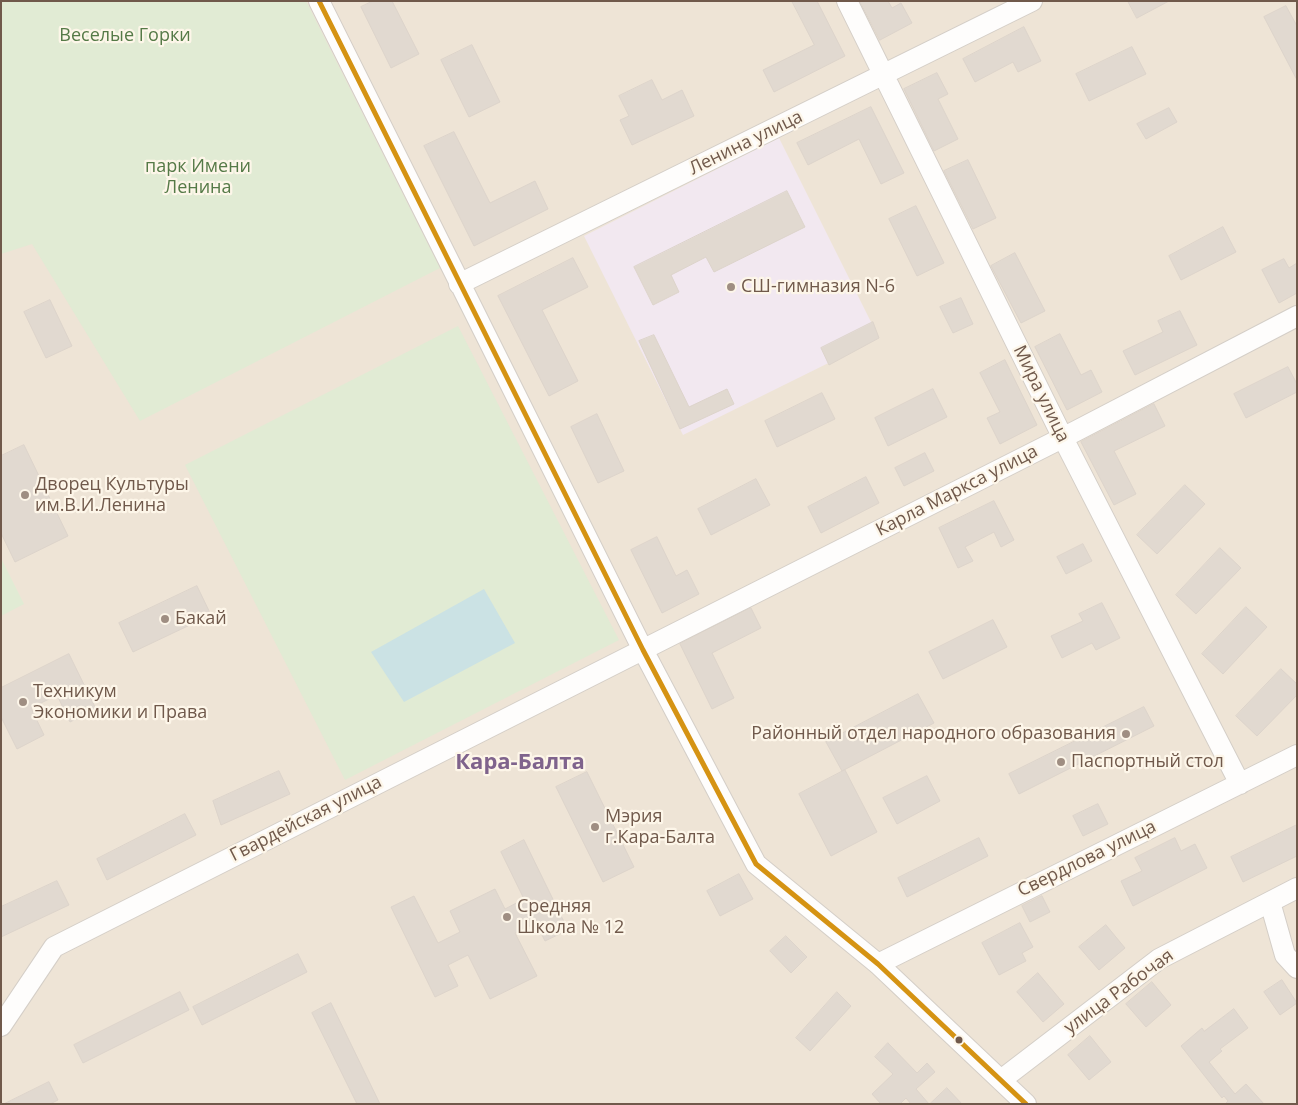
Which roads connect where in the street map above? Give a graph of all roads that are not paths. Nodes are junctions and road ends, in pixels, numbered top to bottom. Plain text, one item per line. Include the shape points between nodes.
1 (319, 1) edge
2 (847, 1) edge
3 (1032, 1) edge
4 (885, 74) junction
5 (459, 284) junction
6 (1297, 316) edge
7 (1063, 438) junction
8 (644, 650) junction
9 (1297, 755) edge
10 (1240, 784) junction
11 (1297, 888) edge
12 (1270, 902) junction
13 (878, 964) junction
14 (1297, 968) edge
15 (1, 1026) edge
16 (1001, 1080) junction
17 (1026, 1104) edge

1 - 5 street
2 - 4 street, Мира улица
3 - 4 street, Ленина улица
4 - 5 street, Ленина улица
4 - 7 street, Мира улица
5 - 8 street
6 - 7 street, Карла Маркса улица
7 - 8 street, Карла Маркса улица
7 - 10 street, Мира улица
8 - 13 street via 756,864
8 - 15 street, Гвардейская улица via 54,947
9 - 10 street, Свердлова улица
10 - 13 street, Свердлова улица
11 - 12 street, улица Рабочая
12 - 14 street via 1285,955
12 - 16 street, улица Рабочая via 1159,959
13 - 16 street
16 - 17 street

